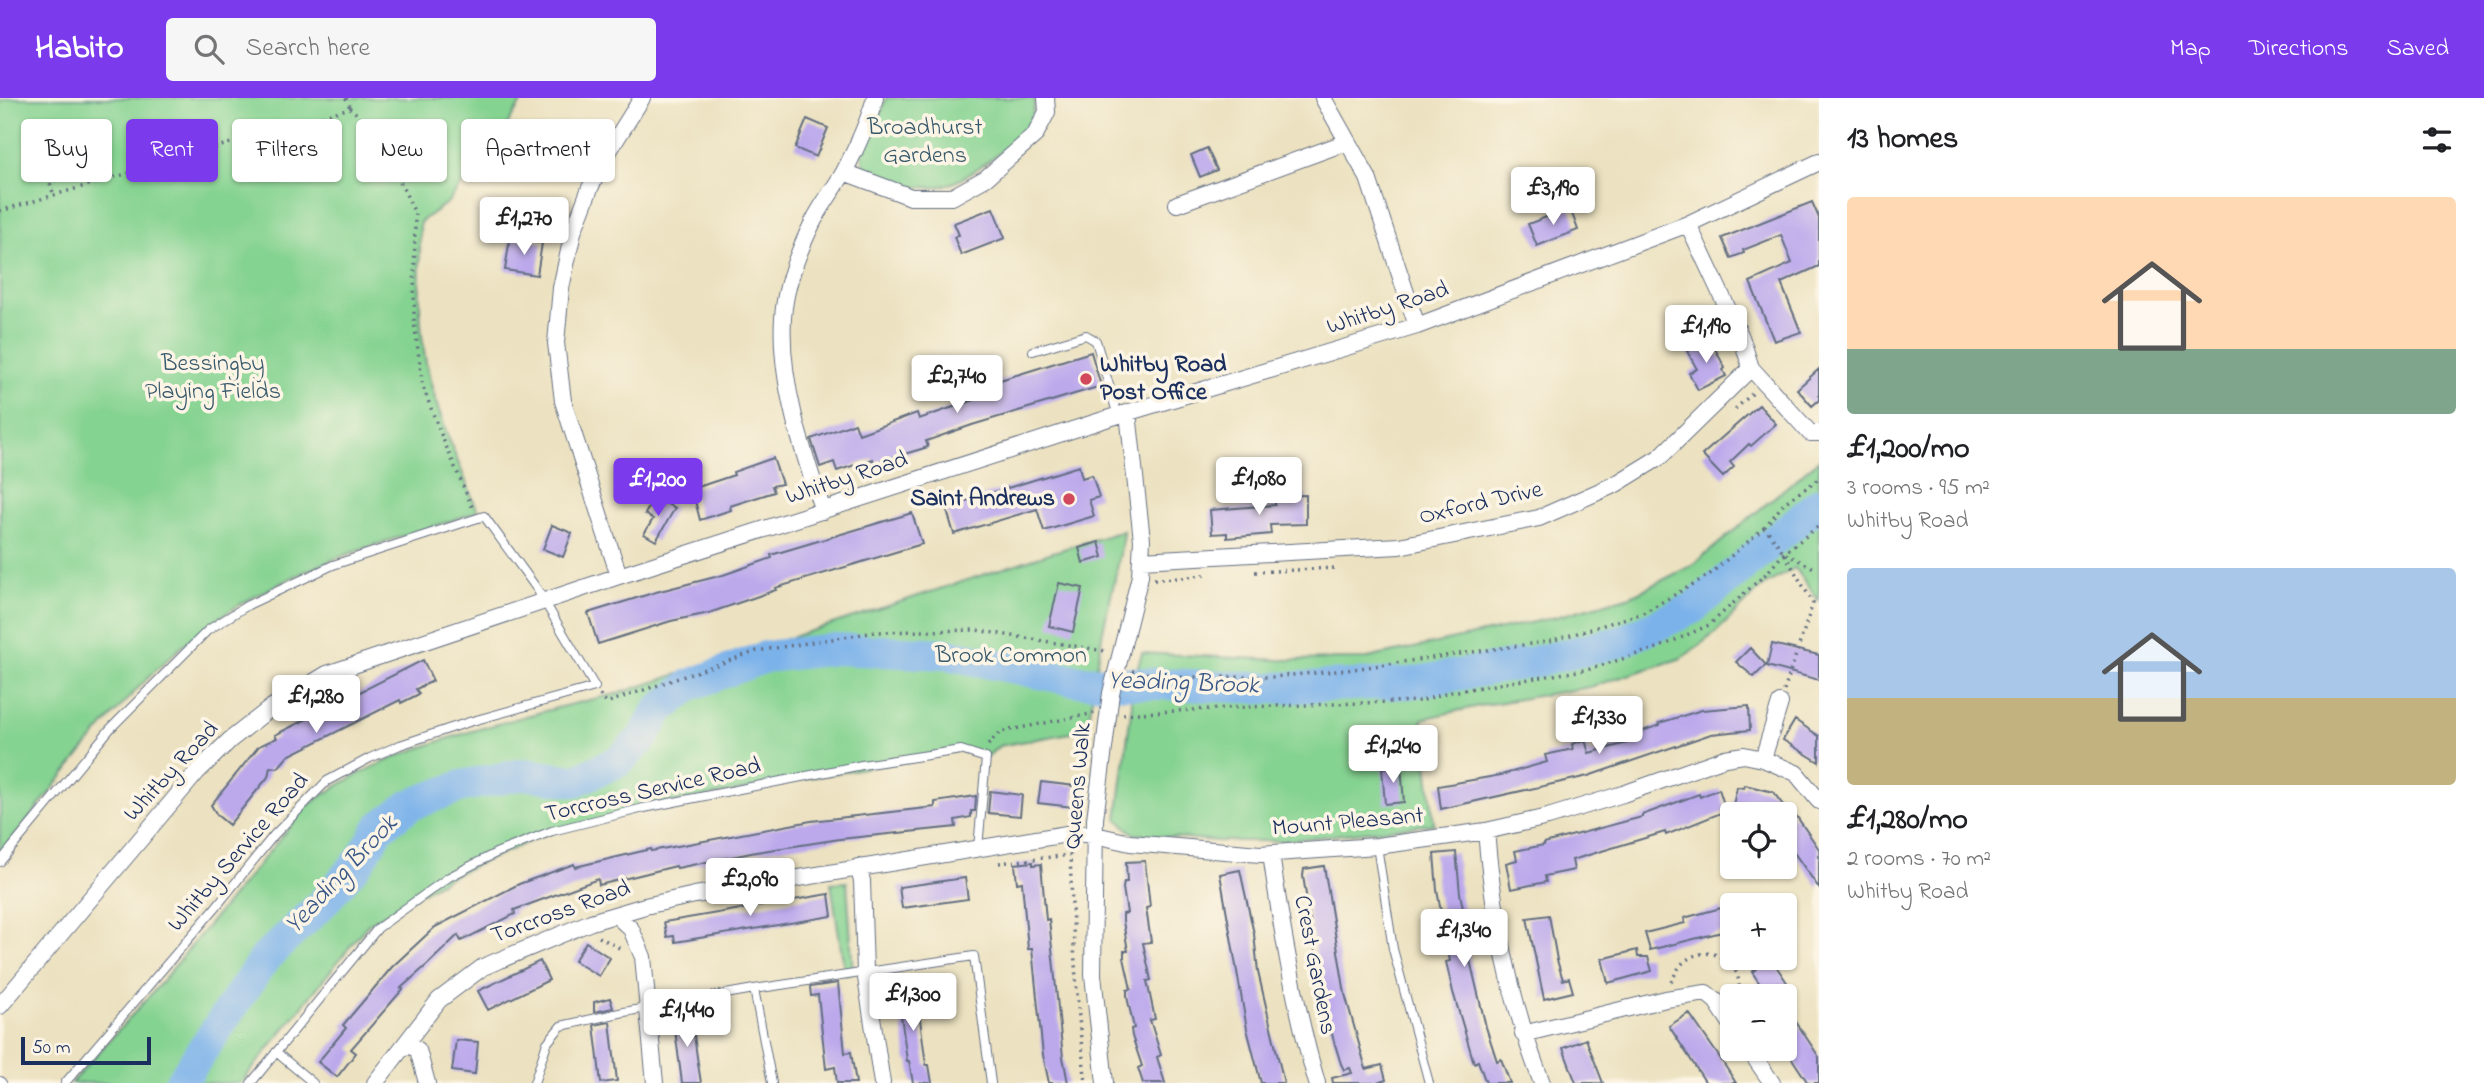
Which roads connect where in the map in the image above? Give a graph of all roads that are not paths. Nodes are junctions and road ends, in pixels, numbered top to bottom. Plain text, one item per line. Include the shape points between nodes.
1 (642, 98) edge
2 (875, 98) edge
3 (1046, 98) edge
4 (1323, 98) edge
5 (1347, 142) junction
6 (1819, 162) edge
7 (844, 172) junction
8 (1177, 204) dead end
9 (1688, 224) junction
10 (1417, 326) junction
11 (1033, 351) dead end
12 (1751, 368) junction
13 (1123, 414) junction
14 (1819, 433) edge
15 (823, 511) junction
16 (1141, 560) junction
17 (620, 576) junction
18 (544, 601) junction
19 (1780, 703) road end
20 (1763, 759) junction
21 (1819, 801) edge
22 (1486, 831) junction
23 (1095, 835) junction
24 (1377, 846) junction
25 (978, 848) junction
26 (1271, 854) junction
27 (0, 862) edge
28 (858, 867) junction
29 (616, 915) junction
30 (865, 971) junction
31 (754, 989) junction
32 (0, 1006) edge
33 (648, 1008) junction
34 (1720, 1008) edge
35 (1523, 1034) junction
36 (407, 1044) junction
37 (276, 1052) junction
38 (1757, 1061) edge
39 (65, 1083) edge
40 (251, 1083) edge
41 (313, 1083) edge
42 (375, 1083) edge
43 (427, 1083) edge
44 (534, 1083) edge
45 (655, 1083) edge
46 (772, 1083) edge
47 (882, 1083) edge
48 (991, 1083) edge
49 (1105, 1083) edge
50 (1317, 1083) edge
51 (1429, 1083) edge
52 (1542, 1083) edge
53 (1772, 1083) edge

1 - 17 street via 607,154 573,232 556,342 563,401
2 - 7 street
3 - 7 street via 1047,112 1035,135 986,178 952,197 911,197
4 - 5 street
5 - 8 street
5 - 10 street via 1368,178
6 - 9 street, Whitby Road
7 - 15 street via 799,251 783,319 790,400
9 - 10 street, Whitby Road
9 - 12 street
10 - 13 street, Whitby Road
11 - 13 lane via 1086,335 1096,341
12 - 14 street via 1810,433
12 - 16 street, Oxford Drive via 1660,457 1616,484 1539,518 1399,546
13 - 15 street, Whitby Road
13 - 16 street, Queens Walk
15 - 17 street, Whitby Road
16 - 23 street, Queens Walk via 1124,670 1111,694
17 - 18 street, Whitby Road
18 - 27 lane via 484,516 333,565 247,605 208,630 110,729
18 - 32 street, Whitby Road via 327,674 272,707 197,772
18 - 39 lane, Whitby Service Road via 595,687 400,745 327,781 274,835
19 - 20 street
20 - 21 street, Mount Pleasant via 1796,773
20 - 22 street, Mount Pleasant via 1725,758 1582,808
22 - 24 street, Mount Pleasant
22 - 35 street via 1494,906
23 - 25 street, Torcross Road via 1073,833
23 - 26 street, Mount Pleasant via 1130,844
23 - 49 street, Queens Walk via 1093,975
24 - 26 street, Mount Pleasant
24 - 51 lane via 1393,949
25 - 28 street, Torcross Road
25 - 37 lane, Torcross Service Road via 986,758 961,750 862,765 552,831 449,877 379,928
26 - 50 street, Crest Gardens via 1295,1001
28 - 29 street, Torcross Road via 695,895
28 - 30 street
29 - 33 street via 631,929 643,957
29 - 36 street, Torcross Road via 483,967 439,1000
30 - 31 lane
30 - 47 street
30 - 48 lane via 974,956
31 - 33 lane
31 - 46 lane
33 - 44 lane via 561,1026 547,1043
33 - 45 street
34 - 35 street via 1707,988
35 - 52 street
36 - 42 street, Torcross Road
36 - 43 street via 418,1050
37 - 40 lane, Torcross Service Road
37 - 41 lane
38 - 53 street

